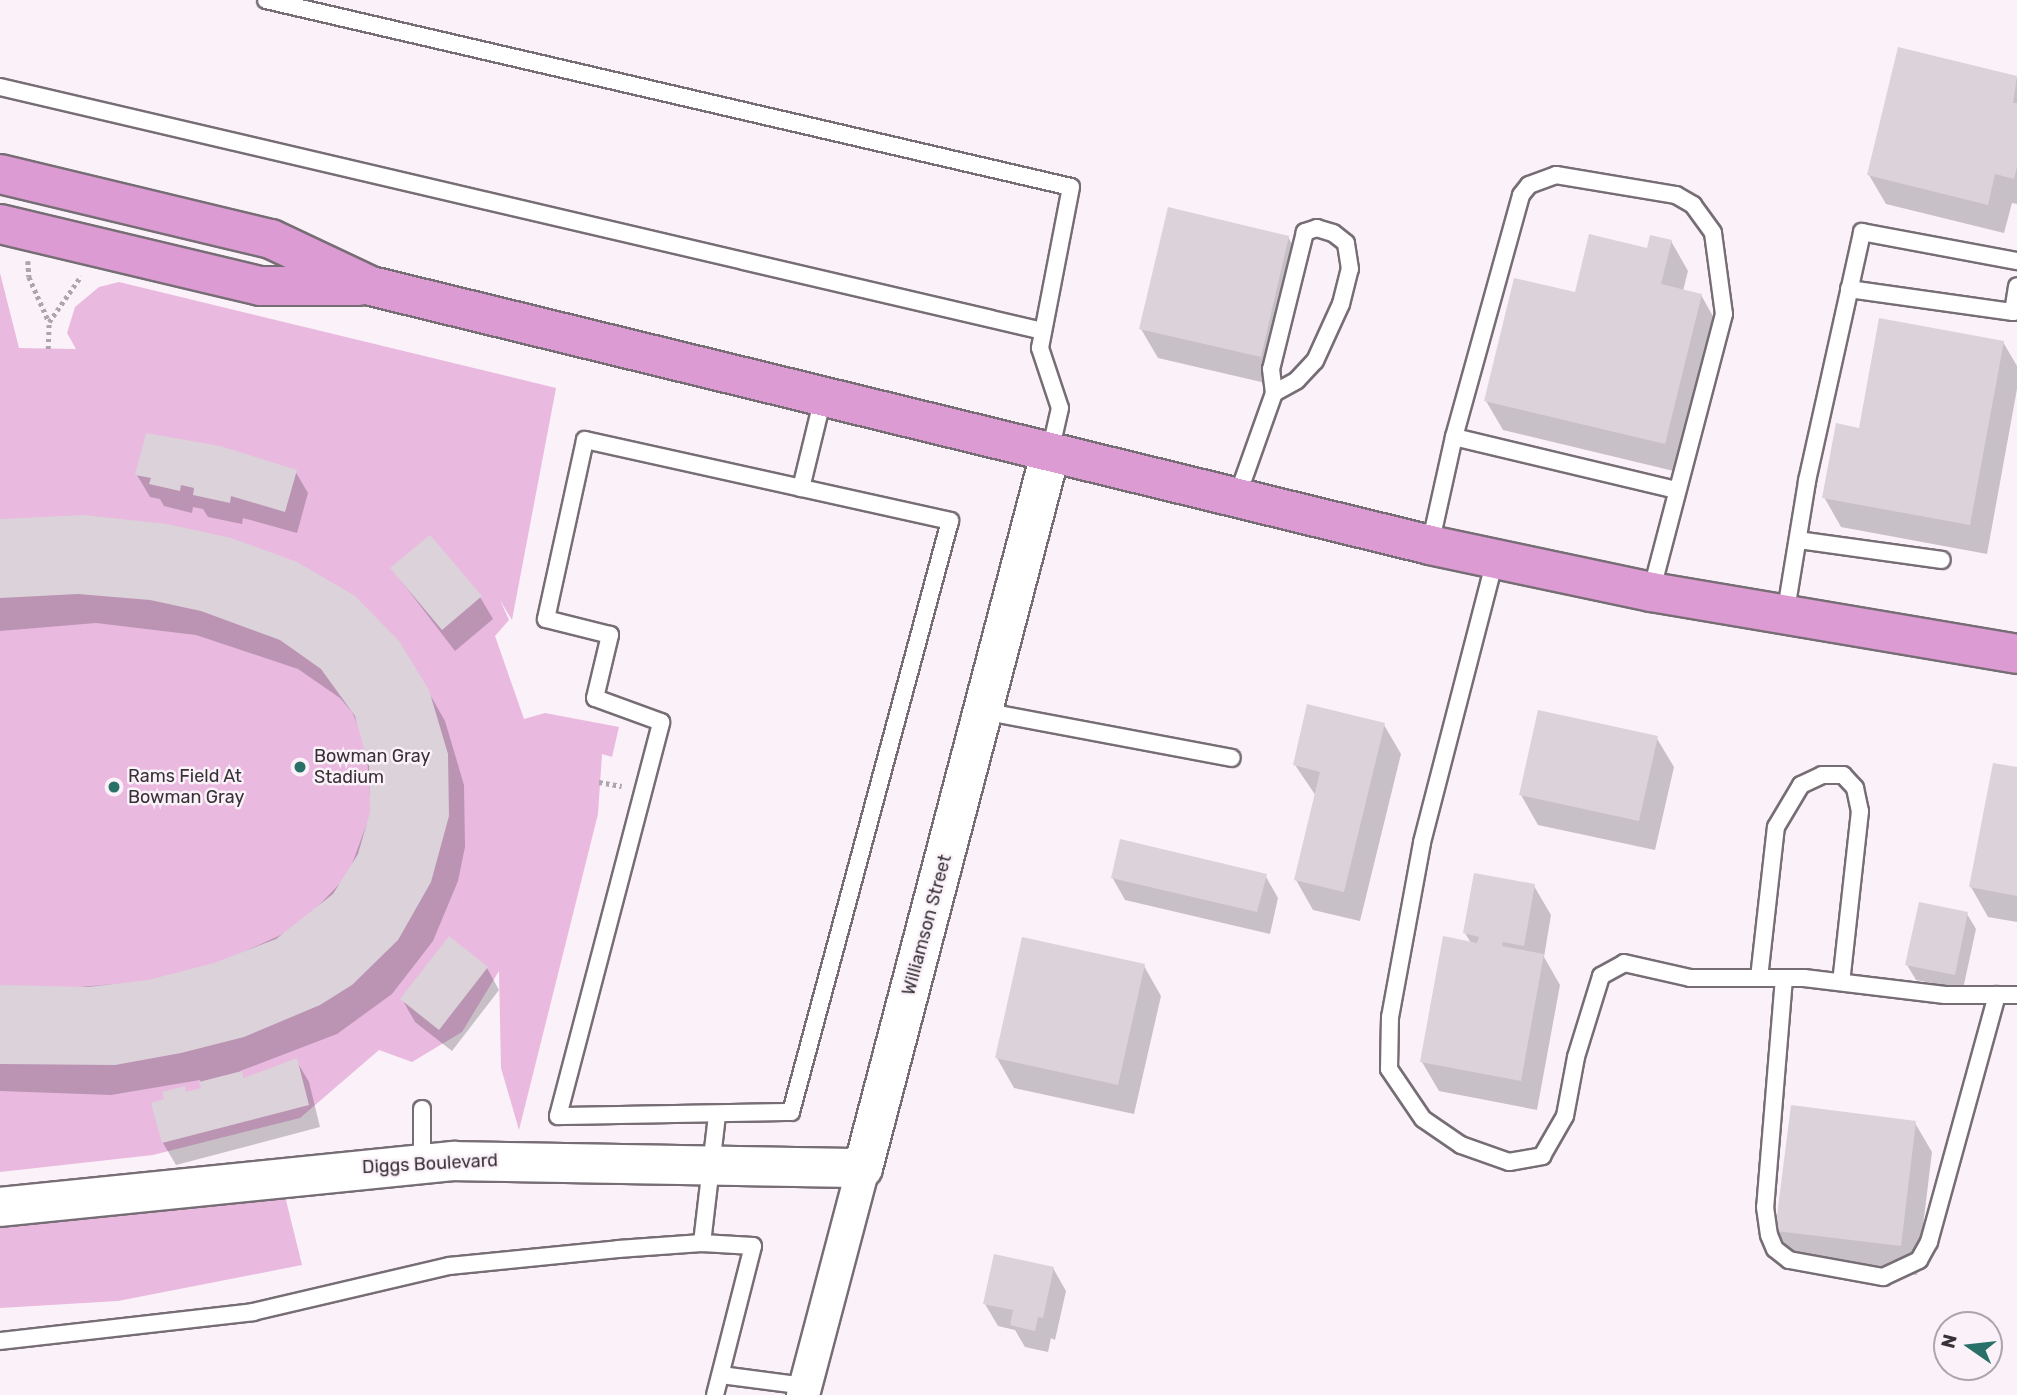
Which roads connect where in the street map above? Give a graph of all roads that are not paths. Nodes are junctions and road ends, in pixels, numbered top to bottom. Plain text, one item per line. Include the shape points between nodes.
1 (266, 0) edge
2 (0, 87) edge
3 (0, 174) edge
4 (0, 225) edge
5 (2017, 261) edge
6 (371, 286) junction
7 (2017, 286) edge
8 (1849, 289) junction
9 (1043, 331) junction
10 (1274, 393) junction
11 (823, 398) junction
12 (1454, 437) junction
13 (1050, 454) junction
14 (801, 488) junction
15 (1677, 490) junction
16 (1237, 498) junction
17 (1798, 540) junction
18 (1430, 545) junction
19 (1495, 560) junction
20 (1942, 560) dead end
21 (1651, 592) junction
22 (1785, 616) junction
23 (2017, 654) edge
24 (983, 711) junction
25 (1233, 758) dead end
26 (1759, 978) junction
27 (1784, 978) junction
28 (1841, 982) junction
29 (1997, 995) junction
30 (2017, 995) edge
31 (422, 1109) dead end
32 (717, 1115) junction
33 (422, 1163) junction
34 (708, 1164) junction
35 (863, 1168) junction
36 (0, 1207) edge
37 (702, 1243) junction
38 (0, 1341) edge
39 (721, 1375) junction
40 (804, 1390) edge
41 (715, 1395) edge

1 - 9 lane via 1070,187
2 - 9 lane
3 - 6 main road via 271,239
4 - 6 main road via 260,286
5 - 8 lane via 1862,232
6 - 11 main road
7 - 8 lane via 2013,312
8 - 17 lane
9 - 13 lane via 1040,348 1060,408
10 - 10 lane via 1297,380 1329,337 1350,269 1346,243 1333,233 1317,228 1305,232 1271,369
10 - 16 lane
11 - 13 main road
11 - 14 lane
12 - 15 lane
12 - 15 lane via 1521,195 1529,185 1556,176 1676,195 1693,205 1713,233 1724,314
12 - 18 lane
13 - 16 main road
13 - 24 street, Williamson Street
14 - 32 lane via 950,521 791,1112
14 - 32 lane via 585,440 546,620 610,635 596,698 661,722 558,1115
15 - 21 lane
16 - 18 main road
17 - 20 lane
17 - 22 lane
18 - 19 main road
19 - 21 main road
19 - 26 lane via 1422,843 1390,1017 1389,1069 1423,1119 1461,1145 1509,1162 1542,1156 1565,1116 1576,1057 1601,976 1624,963 1690,978
21 - 22 main road
22 - 23 main road
24 - 25 lane
24 - 35 street, Williamson Street
26 - 27 lane
26 - 28 lane via 1776,827 1801,785 1822,775 1843,775 1855,788 1860,811
27 - 28 lane
27 - 29 lane via 1765,1207 1769,1235 1775,1249 1788,1260 1882,1277 1919,1260 1929,1242
28 - 29 lane via 1945,995
29 - 30 lane
31 - 33 lane
32 - 34 lane
33 - 34 street, Diggs Boulevard
33 - 36 street, Diggs Boulevard
34 - 35 street, Diggs Boulevard
34 - 37 lane
35 - 40 street, Williamson Street
37 - 38 lane via 449,1266 253,1312
37 - 39 lane via 753,1246
39 - 40 lane
39 - 41 lane

